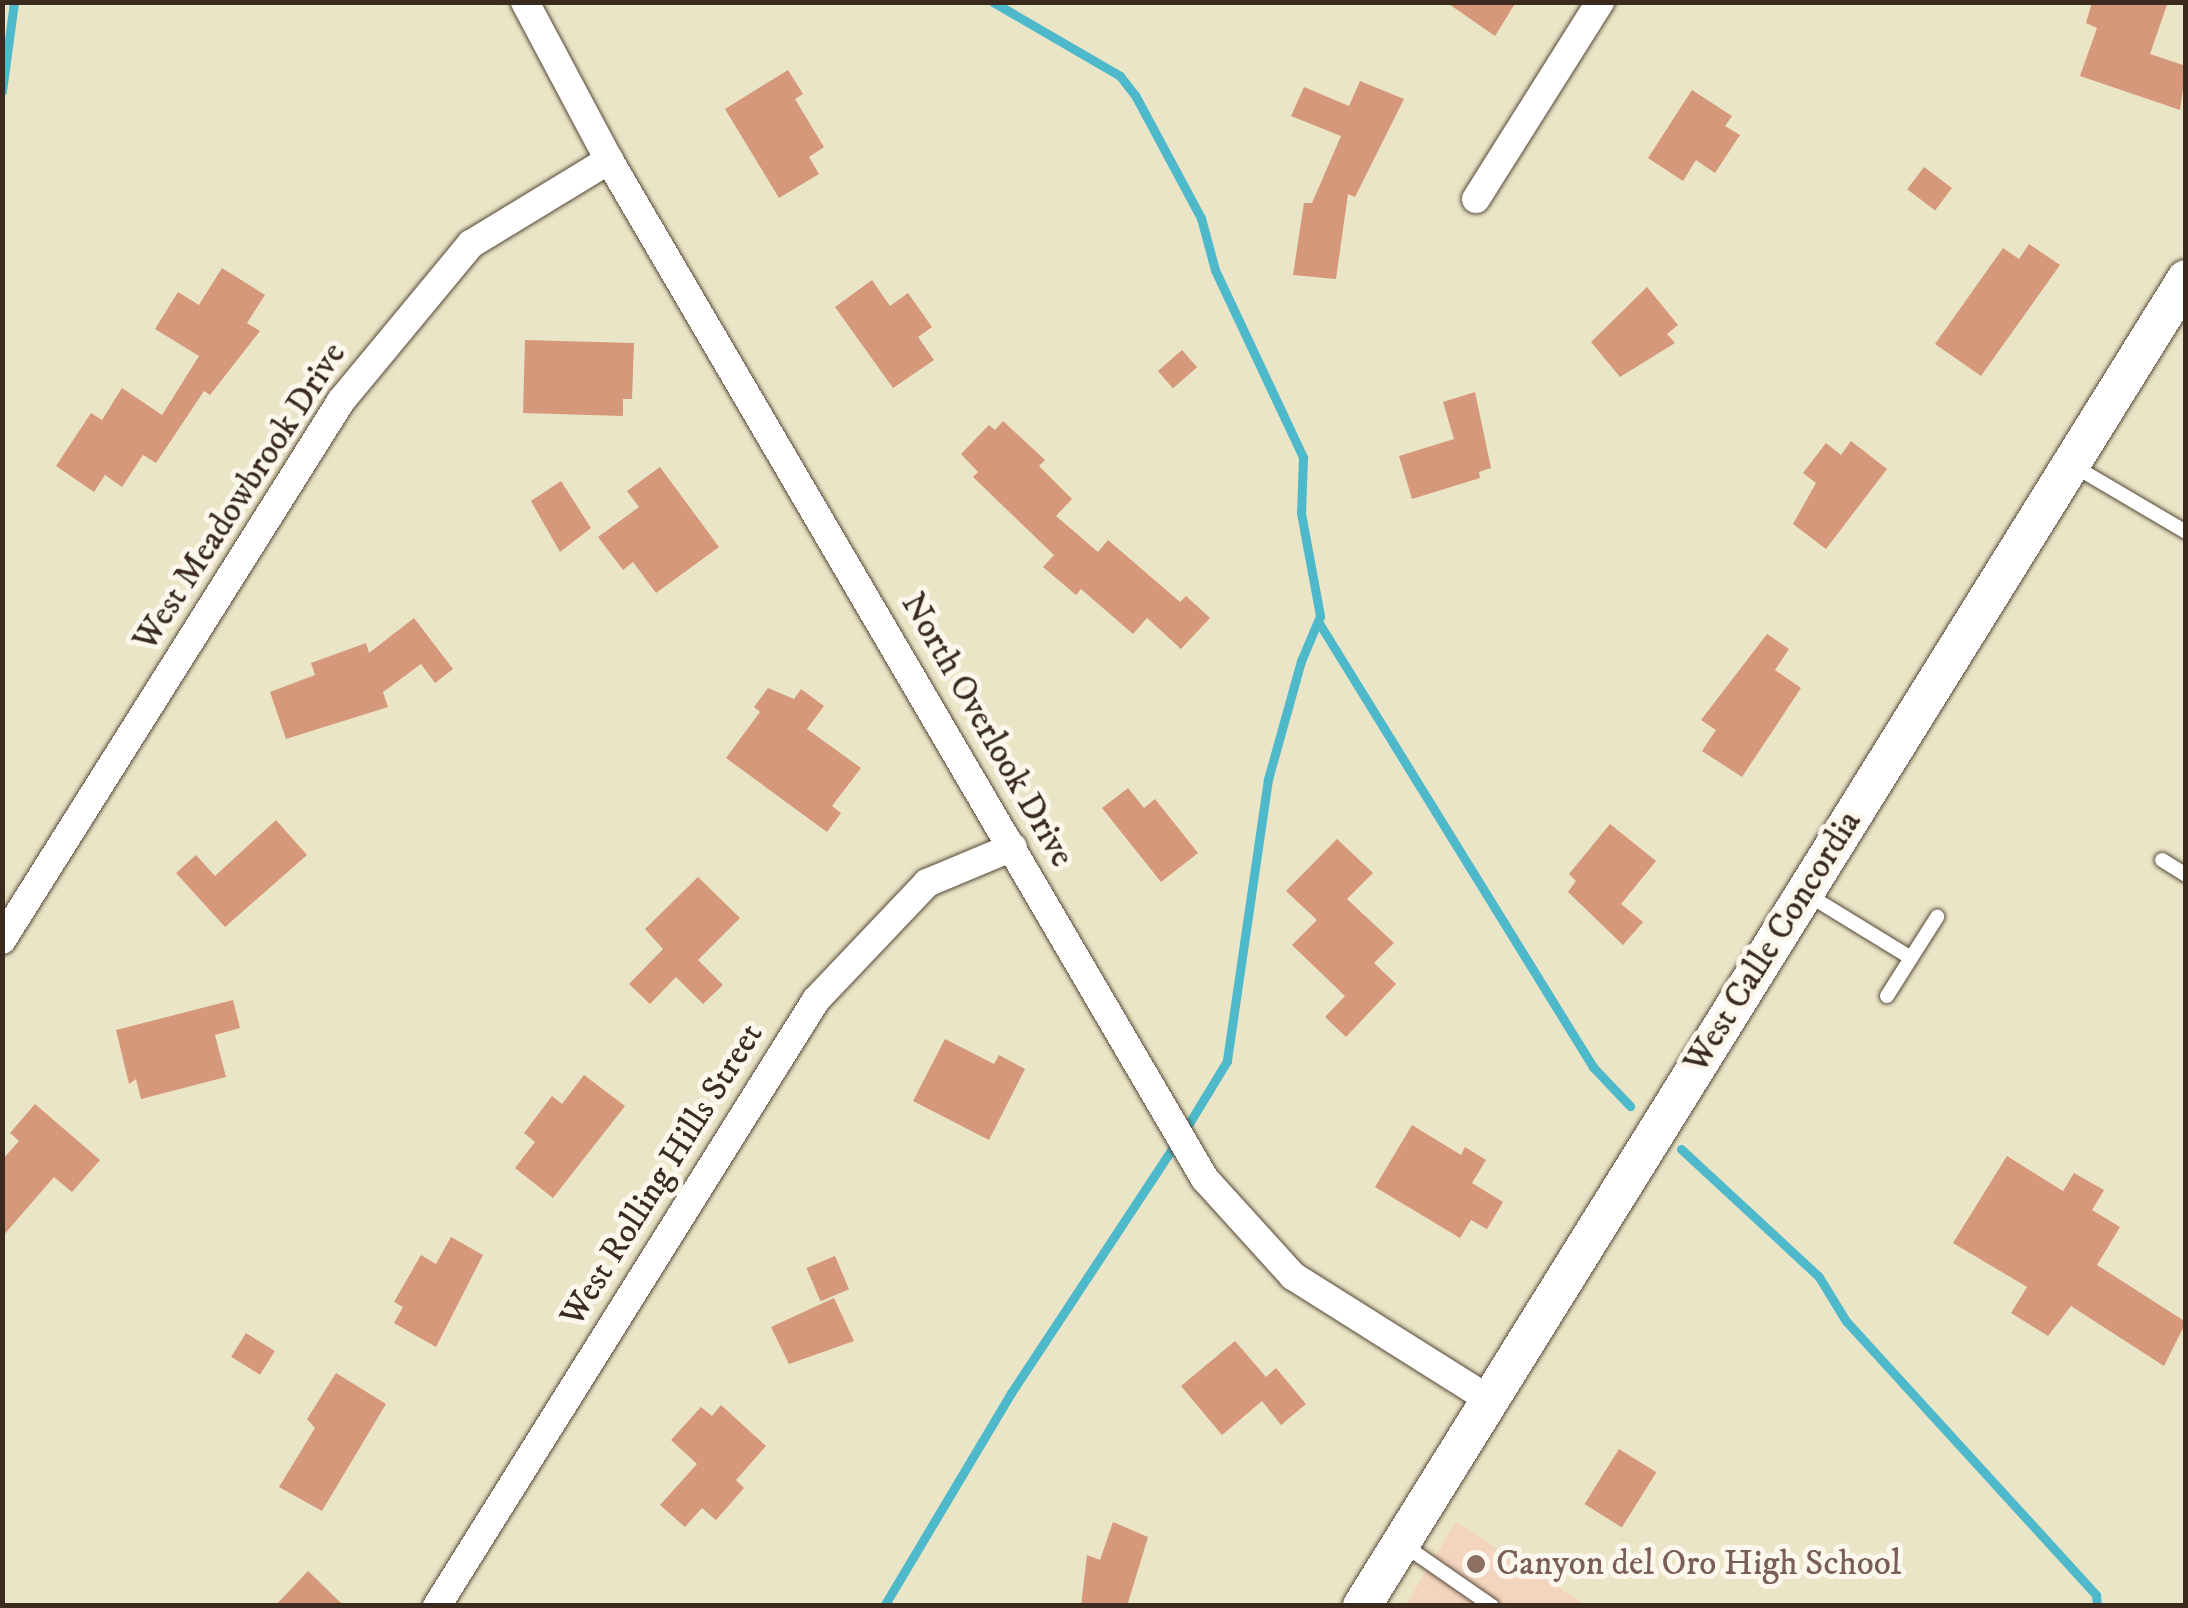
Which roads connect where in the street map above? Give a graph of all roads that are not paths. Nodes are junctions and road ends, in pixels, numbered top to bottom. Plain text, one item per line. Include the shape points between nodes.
1 (525, 2) edge
2 (1600, 2) edge
3 (609, 160) junction
4 (1476, 200) dead end
5 (2186, 279) edge
6 (2070, 464) junction
7 (2186, 532) edge
8 (1013, 847) junction
9 (2162, 860) dead end
10 (2186, 875) edge
11 (1805, 892) junction
12 (1937, 917) dead end
13 (2, 940) edge
14 (1911, 958) junction
15 (1887, 996) dead end
16 (1490, 1400) junction
17 (1401, 1543) junction
18 (1483, 1603) edge
19 (436, 1606) edge
20 (1362, 1606) edge

1 - 3 street, North Overlook Drive
2 - 4 street
3 - 8 street, North Overlook Drive
3 - 13 street, West Meadowbrook Drive via 471,244 341,401
5 - 6 street, West Calle Concordia
6 - 7 lane
6 - 11 street, West Calle Concordia
8 - 16 street, North Overlook Drive via 1205,1179 1292,1276
8 - 19 street, West Rolling Hills Street via 927,882 816,1000
9 - 10 lane
11 - 14 lane
11 - 16 street, West Calle Concordia
12 - 14 lane
14 - 15 lane
16 - 17 street, West Calle Concordia
17 - 18 lane
17 - 20 street, West Calle Concordia

